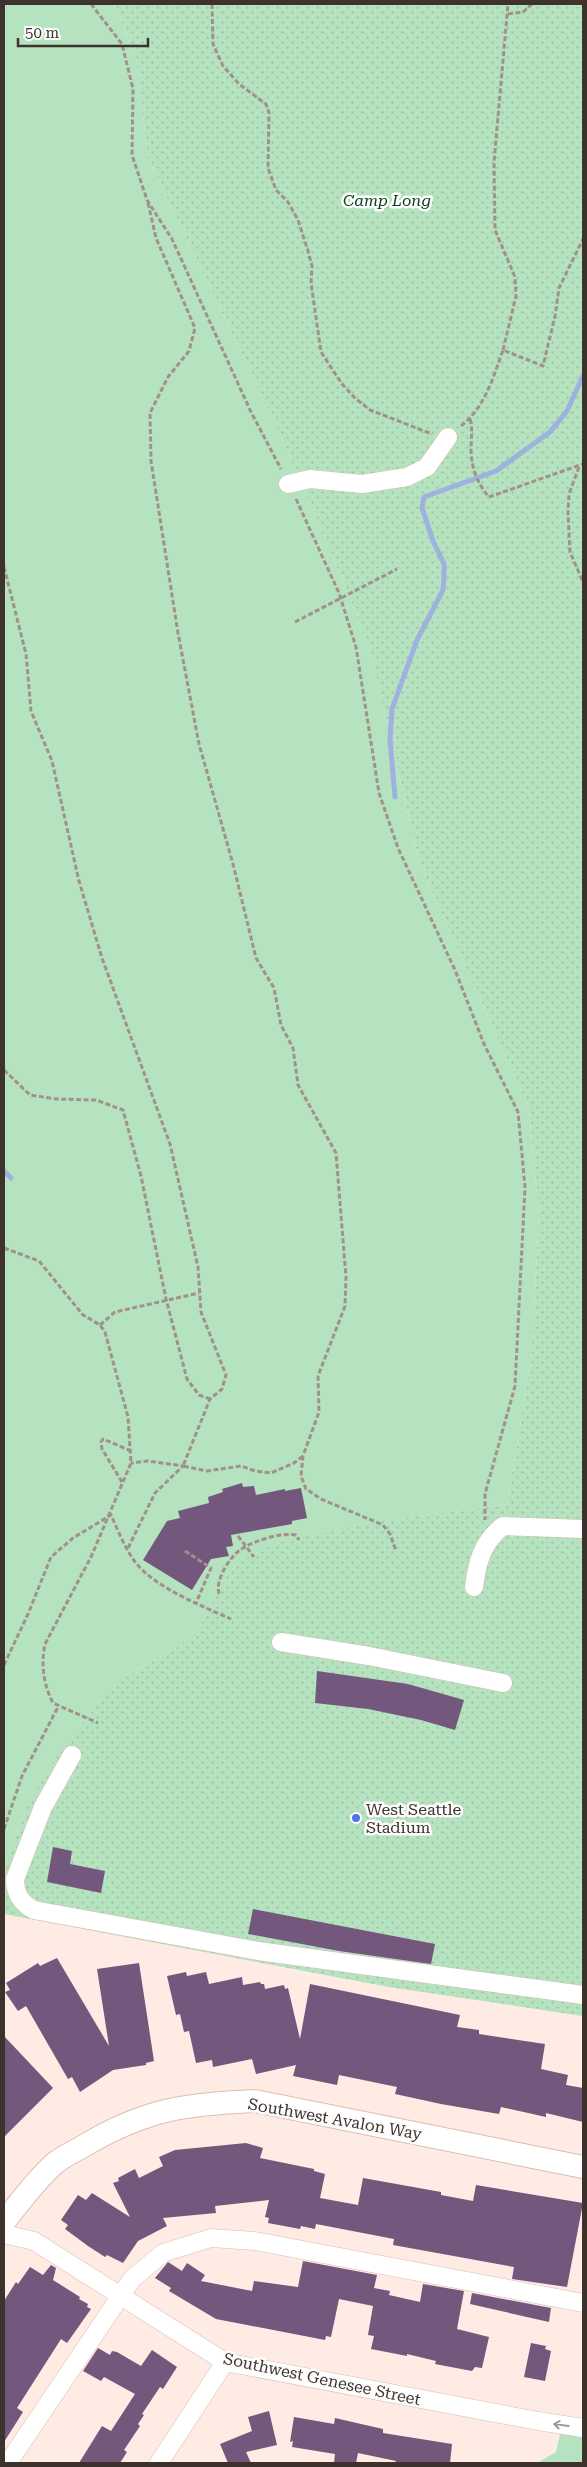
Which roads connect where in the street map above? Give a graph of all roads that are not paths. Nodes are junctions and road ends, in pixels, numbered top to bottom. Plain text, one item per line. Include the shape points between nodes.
1 (448, 437) road end
2 (288, 484) road end
3 (583, 1529) edge
4 (474, 1587) dead end
5 (281, 1642) dead end
6 (503, 1683) dead end
7 (72, 1755) dead end
8 (583, 1995) edge
9 (583, 2167) edge
10 (4, 2222) edge
11 (4, 2234) edge
12 (120, 2296) junction
13 (583, 2303) edge
14 (225, 2362) junction
15 (583, 2428) edge
16 (8, 2463) edge
17 (159, 2463) edge

1 - 2 street via 427,467 407,477 362,484 310,479
3 - 4 street via 502,1526 481,1552
5 - 6 street
7 - 8 street via 42,1807 15,1879 21,1901 34,1910 258,1951
9 - 10 main road, Southwest Avalon Way via 255,2101 212,2103 170,2109 112,2130 55,2163 30,2188
11 - 12 street, Southwest Genesee Street via 34,2241
12 - 13 street via 132,2279 163,2253 211,2238 255,2241
12 - 14 street, Southwest Genesee Street
12 - 16 street
15 -> 14 street, Southwest Genesee Street
14 - 17 street

